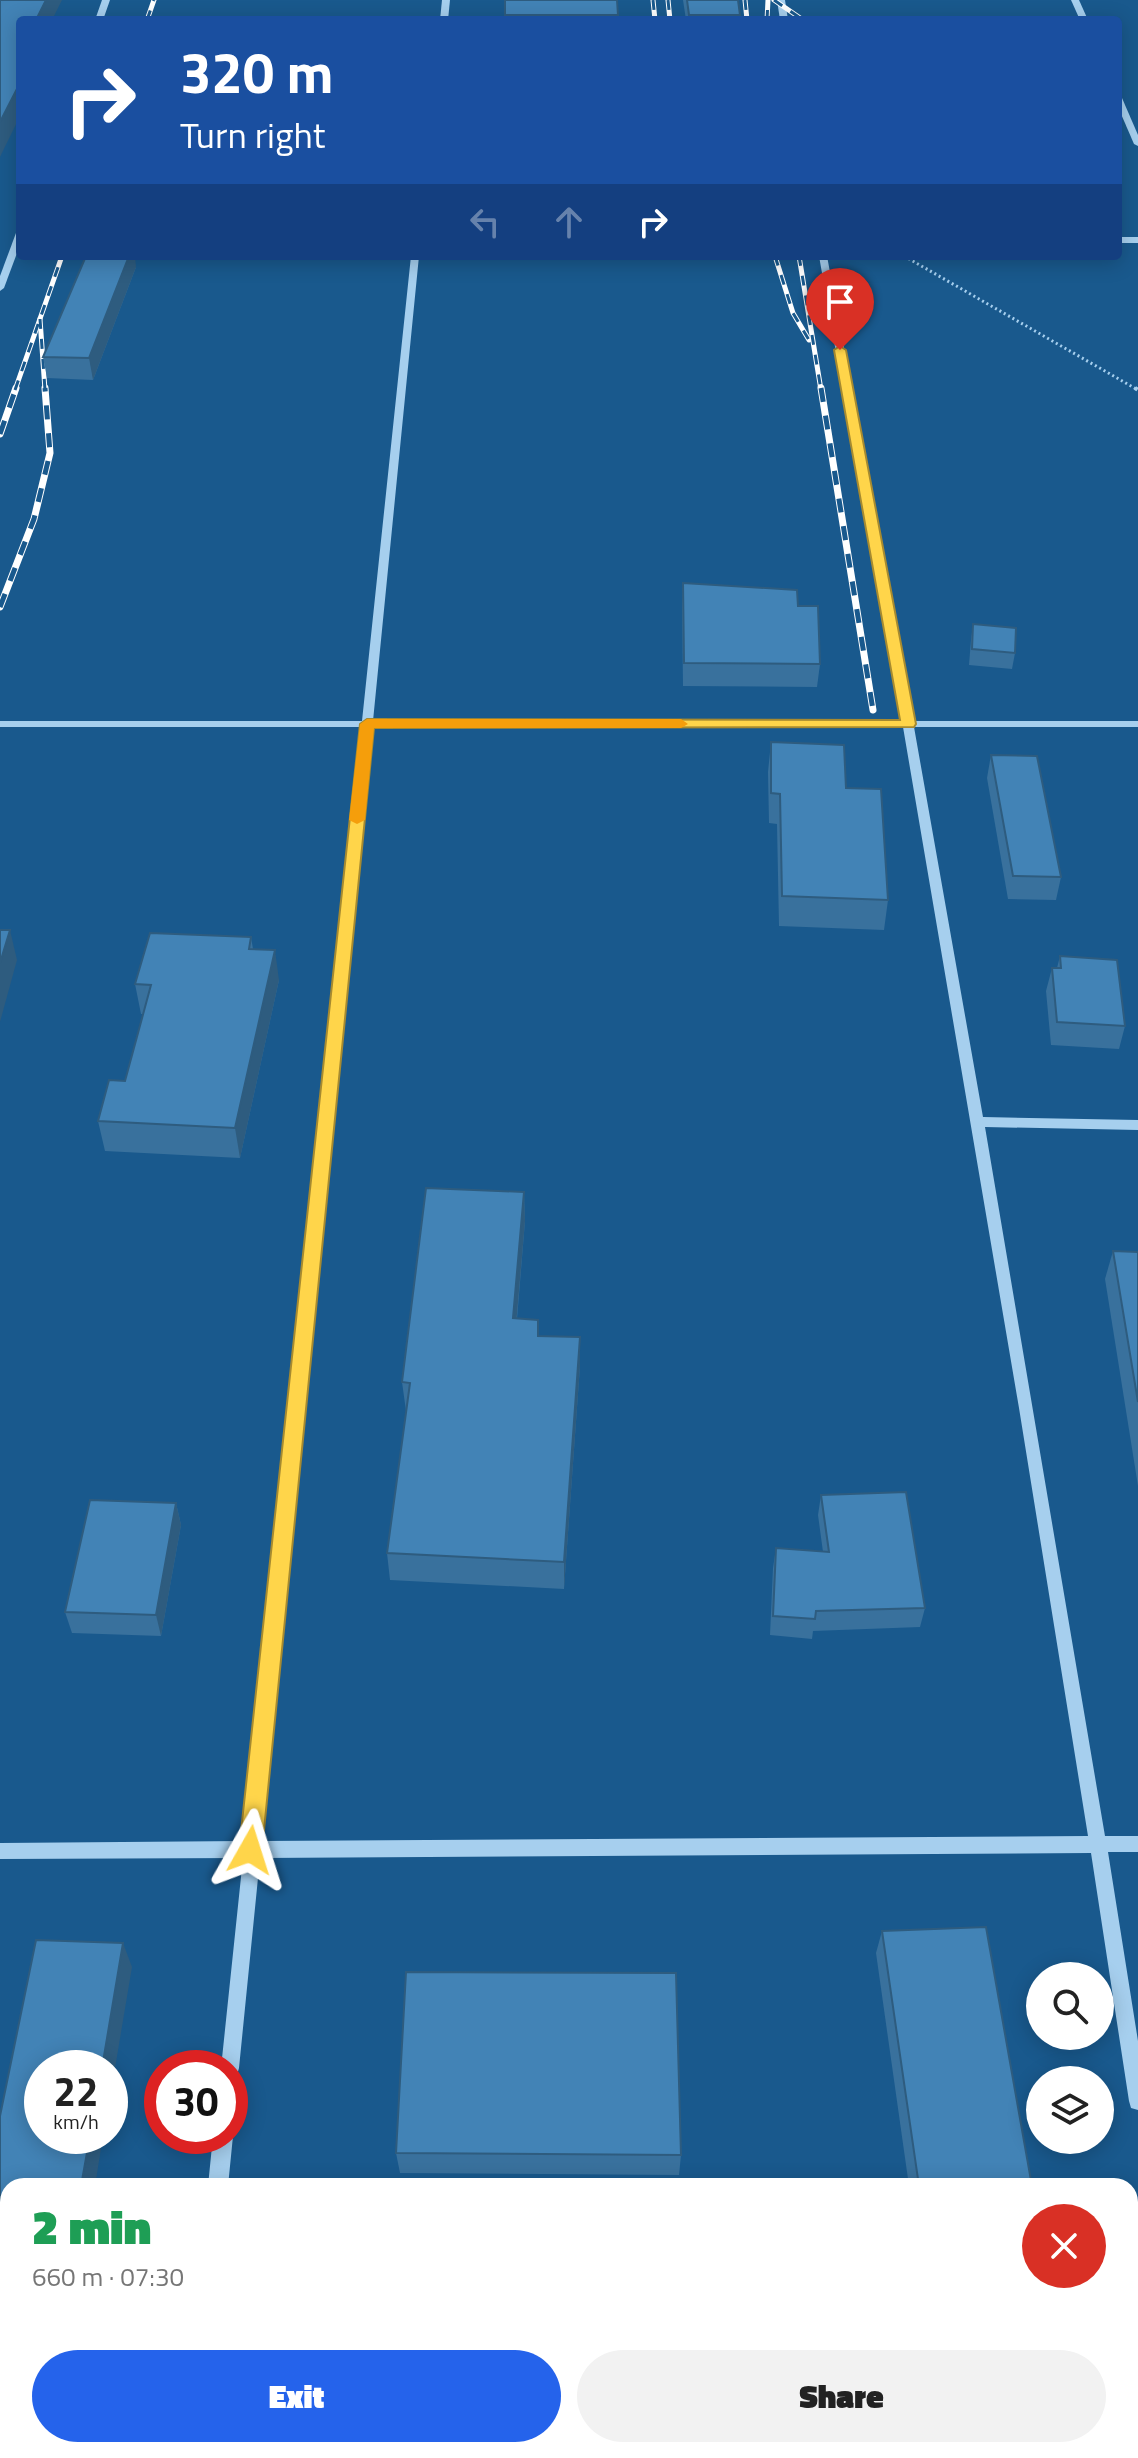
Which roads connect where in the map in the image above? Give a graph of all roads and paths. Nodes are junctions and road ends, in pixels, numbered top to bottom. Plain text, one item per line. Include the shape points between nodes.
1 (1122, 107) edge
2 (1138, 144) edge
3 (16, 249) edge
4 (415, 260) edge
5 (824, 260) edge
6 (911, 260) edge
7 (0, 288) edge
8 (1138, 390) edge
9 (0, 724) edge
10 (367, 724) junction
11 (908, 724) junction
12 (1138, 724) edge
13 (979, 1122) junction
14 (1138, 1125) edge
15 (1099, 1844) junction
16 (1138, 1844) edge
17 (250, 1850) junction
18 (0, 1851) edge
19 (232, 2050) edge
20 (1138, 2101) edge
21 (221, 2154) edge
22 (219, 2178) edge

1 - 2 street
3 - 7 street
4 - 10 street
5 - 11 street
6 - 8 path
9 - 10 street
10 - 11 street
10 - 17 street
11 - 12 street
11 - 13 street
13 - 14 street
13 - 15 street
15 - 16 street
15 - 17 street
15 - 20 street
17 - 18 street
17 - 19 street
21 - 22 street

